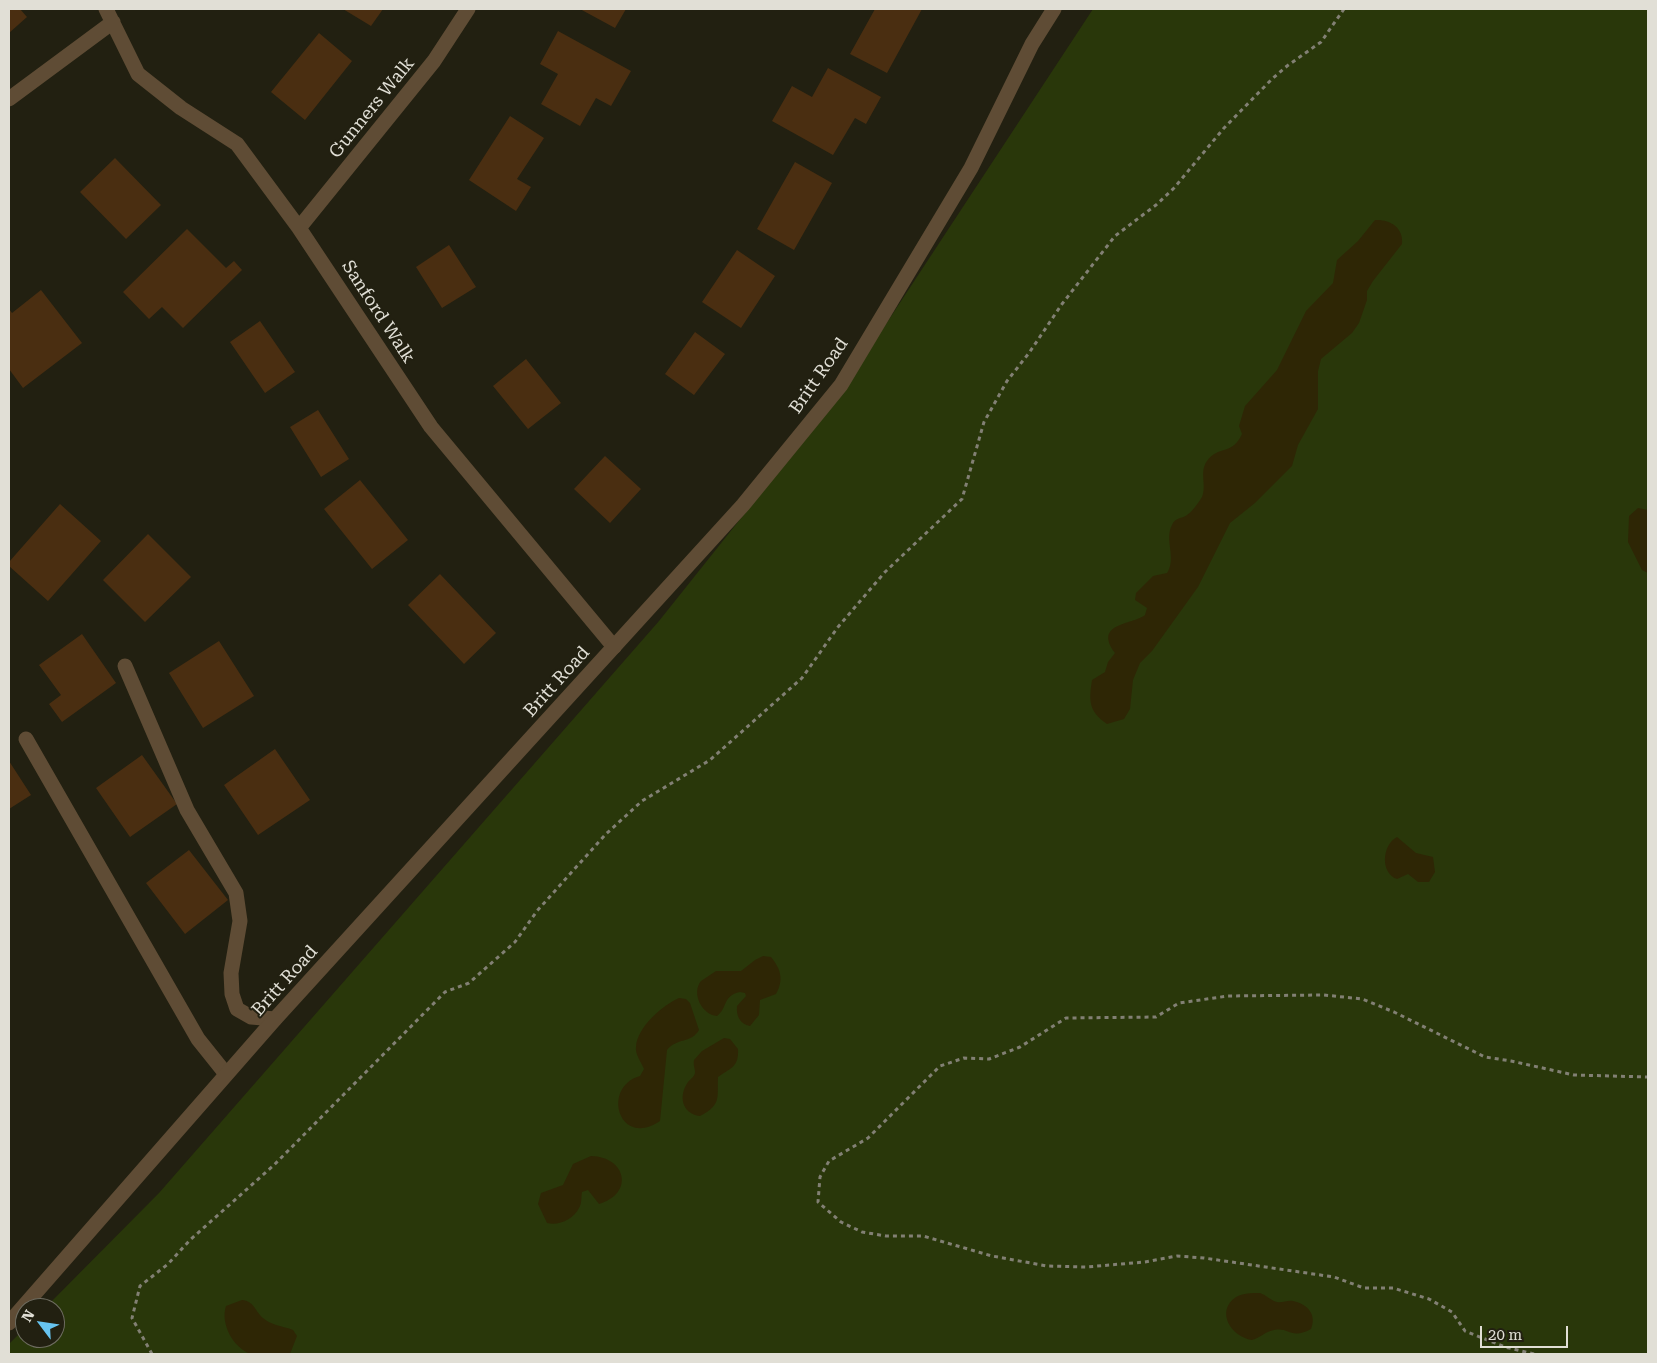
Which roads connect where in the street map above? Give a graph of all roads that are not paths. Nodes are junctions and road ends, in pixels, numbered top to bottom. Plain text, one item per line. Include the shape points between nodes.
1 (468, 9) edge
2 (1054, 9) edge
3 (109, 15) edge
4 (9, 100) edge
5 (299, 228) junction
6 (614, 647) junction
7 (125, 666) dead end
8 (26, 739) dead end
9 (276, 1019) junction
10 (226, 1074) junction
11 (9, 1323) edge

1 - 5 street, Gunners Walk via 434,61
2 - 6 street, Britt Road via 1032,44 971,168 841,385 743,505
3 - 4 street
3 - 5 street, Sanford Walk via 138,74 180,108 237,144
5 - 6 street, Sanford Walk via 431,427
6 - 9 street, Britt Road
7 - 9 street via 187,810 236,893 240,921 231,972 232,994 237,1009 251,1017
8 - 10 street via 198,1039
9 - 10 street, Britt Road
10 - 11 street, Britt Road

